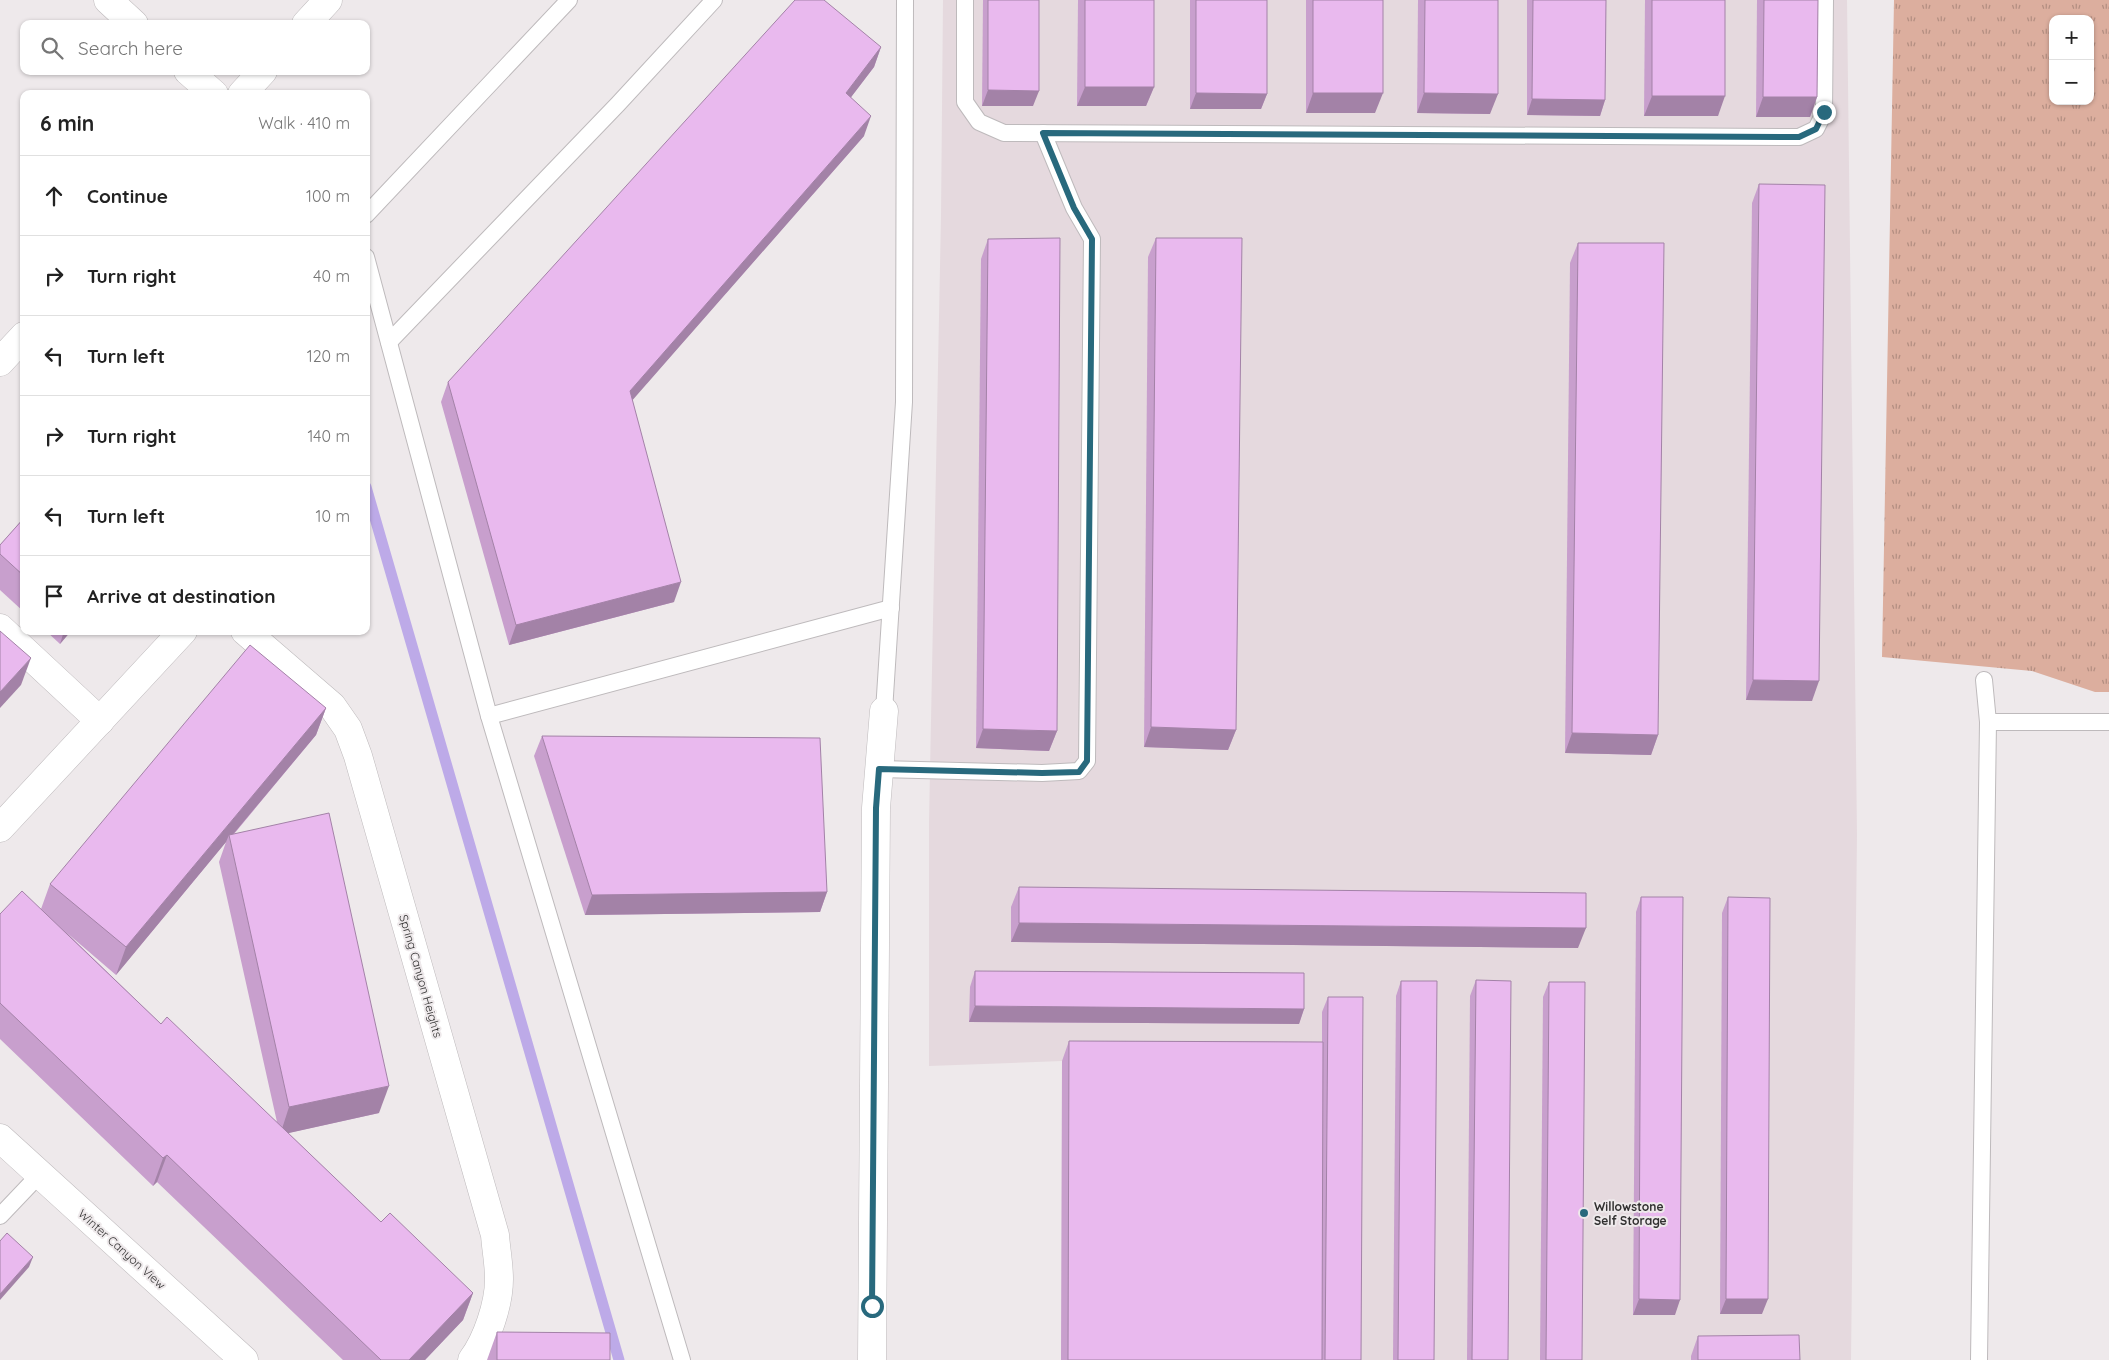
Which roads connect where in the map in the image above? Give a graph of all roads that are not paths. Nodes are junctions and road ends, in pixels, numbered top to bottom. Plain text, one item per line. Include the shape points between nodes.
1 (108, 0) edge
2 (328, 0) edge
3 (569, 0) edge
4 (714, 0) edge
5 (905, 0) edge
6 (965, 0) edge
7 (1824, 0) edge
8 (130, 20) edge
9 (310, 20) edge
10 (193, 75) edge
11 (259, 75) edge
12 (209, 90) edge
13 (246, 90) edge
14 (1043, 133) junction
15 (370, 210) edge
16 (370, 273) edge
17 (20, 340) edge
18 (389, 342) junction
19 (0, 362) edge
20 (891, 608) junction
21 (0, 628) edge
22 (179, 635) edge
23 (250, 635) edge
24 (1984, 680) dead end
25 (884, 711) joint
26 (489, 716) junction
27 (100, 720) junction
28 (1988, 722) junction
29 (2109, 722) edge
30 (879, 769) junction
31 (0, 828) edge
32 (0, 1138) edge
33 (40, 1174) junction
34 (0, 1216) edge
35 (244, 1360) edge
36 (472, 1360) edge
37 (682, 1360) edge
38 (872, 1360) edge
39 (1980, 1360) edge

1 - 8 street
2 - 9 street
3 - 15 lane
4 - 18 lane
5 - 20 lane via 904,402
6 - 14 lane via 964,102 979,122 1004,133
7 - 14 lane via 1824,112 1816,129 1799,137
10 - 12 street
11 - 13 street
14 - 30 lane via 1074,208 1092,239 1087,761 1079,772
16 - 18 lane
17 - 19 street
18 - 26 lane
20 - 25 lane
20 - 26 lane
21 - 27 street
22 - 27 street
23 - 36 street, Spring Canyon Heights via 332,706 348,729 358,756 495,1235 499,1280 493,1318
24 - 28 lane
25 - 30 street
26 - 37 lane
27 - 31 street
28 - 29 lane
28 - 39 lane
30 - 38 street via 876,808
32 - 33 street, Winter Canyon View
33 - 34 lane
33 - 35 street, Winter Canyon View

